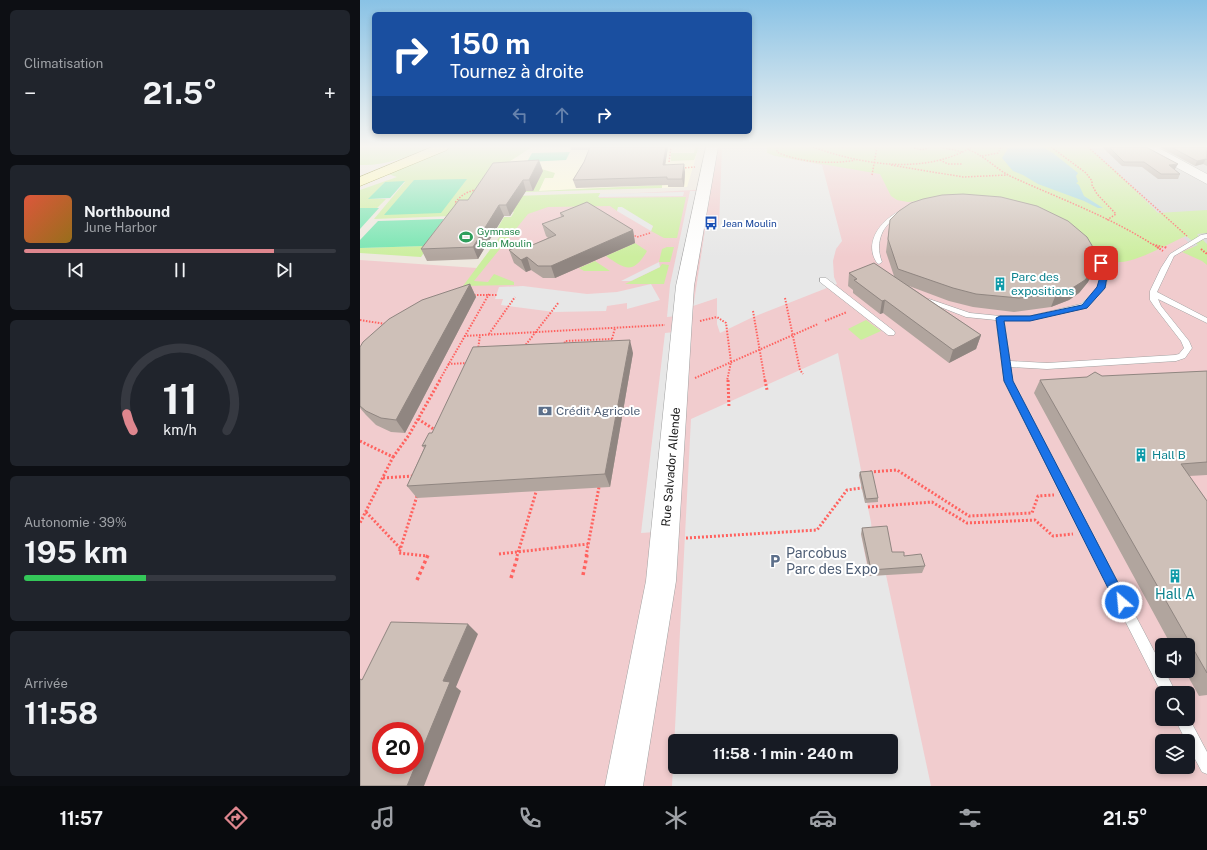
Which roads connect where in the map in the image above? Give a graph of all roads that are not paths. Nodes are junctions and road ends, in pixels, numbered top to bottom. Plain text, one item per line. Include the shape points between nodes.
1 (705, 184) edge
2 (912, 209) edge
3 (1207, 236) edge
4 (1080, 239) edge
5 (879, 262) dead end
6 (823, 280) dead end
7 (1153, 294) junction
8 (929, 300) edge
9 (1000, 318) junction
10 (1207, 321) edge
11 (891, 333) dead end
12 (1005, 364) junction
13 (1165, 686) edge
14 (1186, 726) edge
15 (1207, 767) edge
16 (624, 786) edge

1 - 16 street, Rue Salvador Allende via 686,280 661,581
2 - 5 lane via 896,214 878,231 876,242
3 - 7 lane via 1173,254
4 - 9 lane via 1101,263 1104,277 1101,288 1084,306 1030,318
6 - 11 lane
7 - 10 lane
7 - 12 lane via 1163,314 1187,340 1188,348 1182,356 1047,366
8 - 9 lane via 970,315
9 - 12 lane
12 - 13 lane via 1008,381
14 - 15 lane

